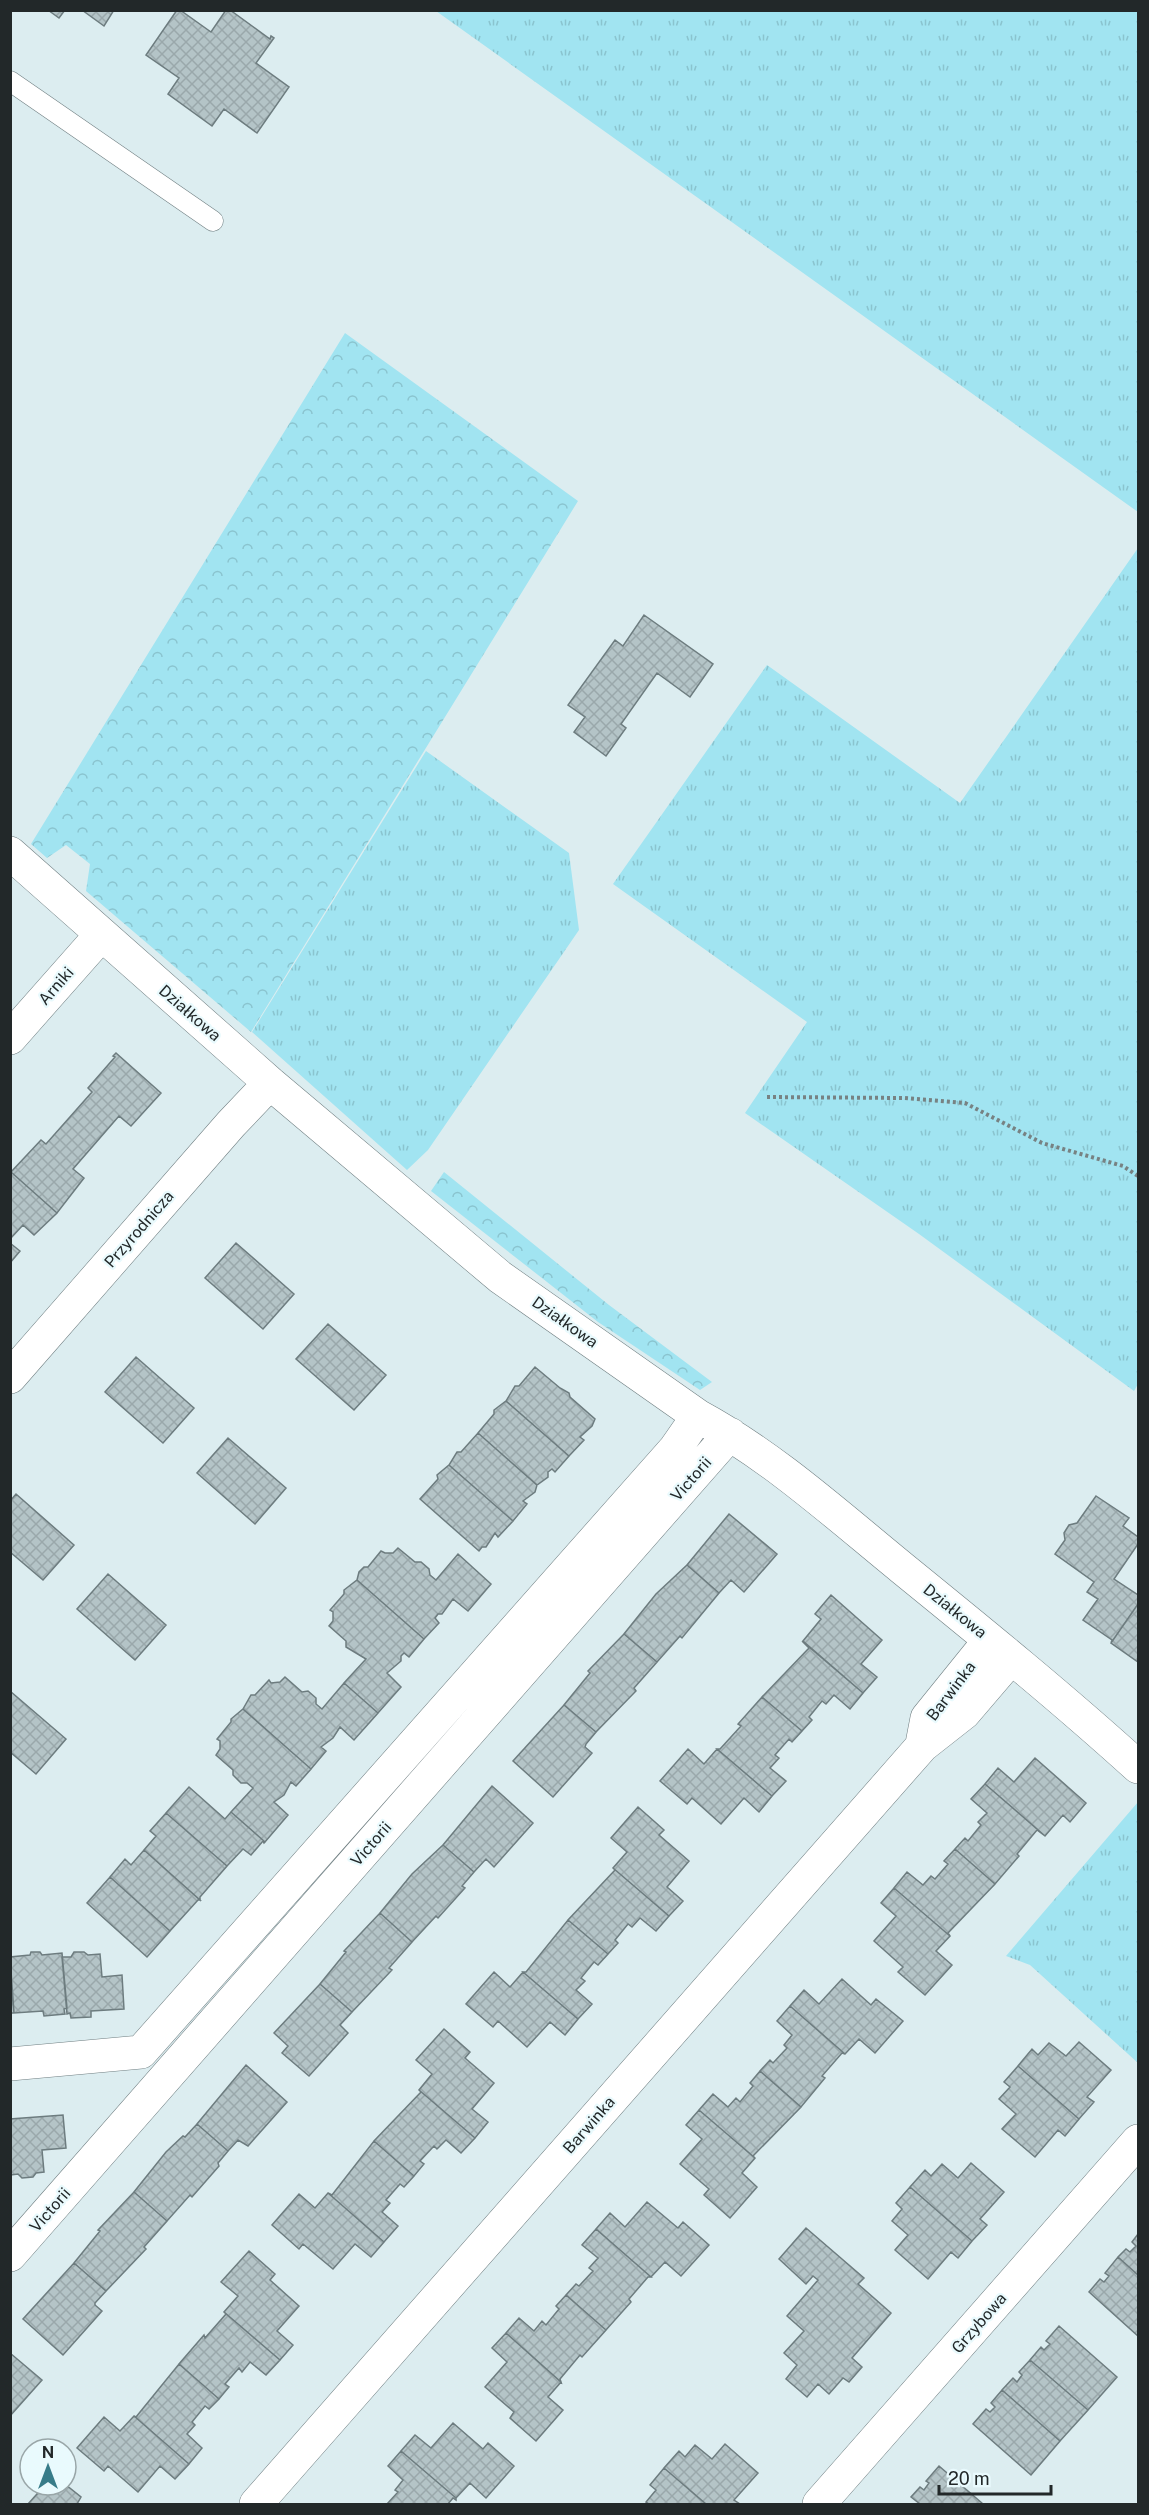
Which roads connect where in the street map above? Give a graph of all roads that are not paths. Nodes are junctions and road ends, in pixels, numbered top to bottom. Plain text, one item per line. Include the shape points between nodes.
1 (10, 81) edge
2 (213, 221) dead end
3 (10, 852) edge
4 (101, 935) junction
5 (10, 1038) edge
6 (270, 1083) junction
7 (10, 1377) edge
8 (699, 1416) junction
9 (730, 1434) junction
10 (1000, 1649) junction
11 (1138, 1767) edge
12 (10, 2064) edge
13 (1138, 2141) edge
14 (10, 2255) edge
15 (256, 2505) edge
16 (819, 2505) edge

1 - 2 lane
3 - 4 street, Działkowa
4 - 5 street, Arniki
4 - 6 street, Działkowa
6 - 7 street, Przyrodnicza
6 - 8 street, Działkowa via 500,1277
8 - 9 street, Działkowa
8 - 12 street, Victorii via 667,1458 141,2052
9 - 10 street, Działkowa via 822,1503
9 - 14 street, Victorii
10 - 11 street, Działkowa
10 - 15 street, Barwinka via 964,1713 922,1746
13 - 16 street, Grzybowa

